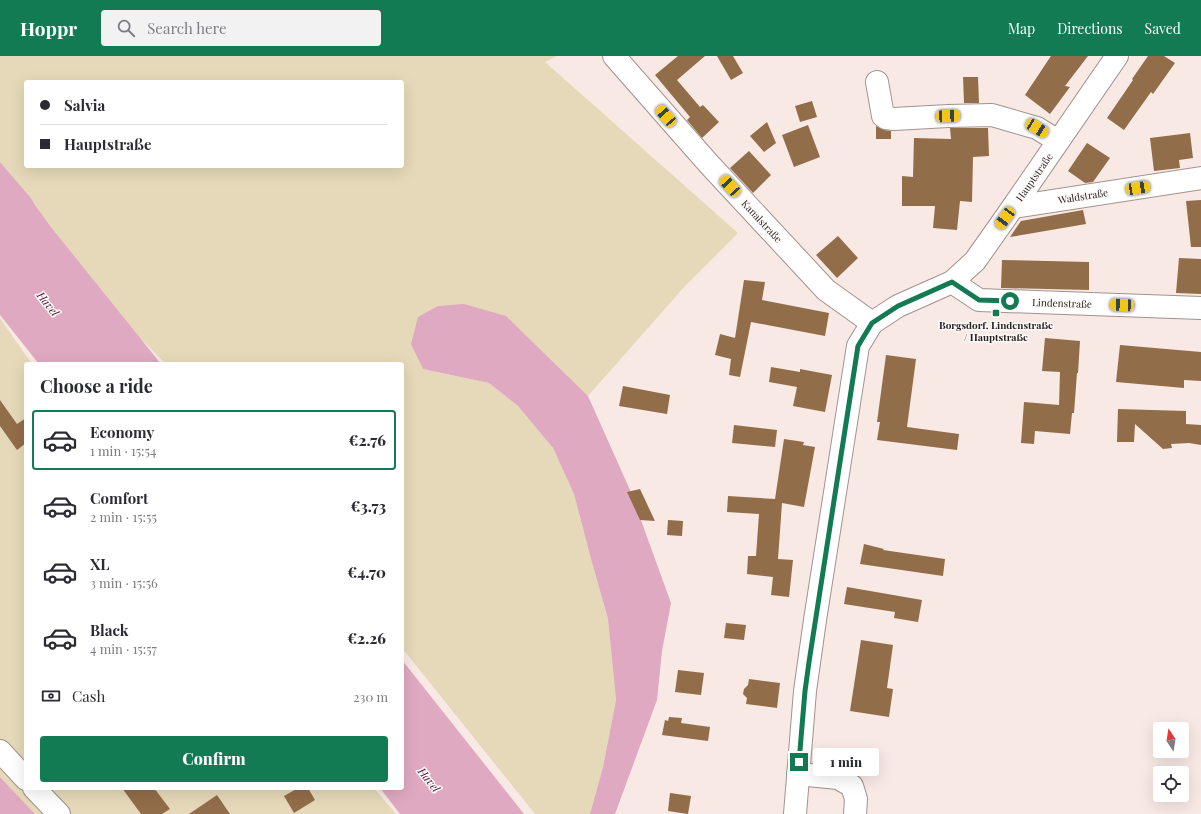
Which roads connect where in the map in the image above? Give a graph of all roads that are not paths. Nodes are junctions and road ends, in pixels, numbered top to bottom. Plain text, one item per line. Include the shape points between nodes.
1 (614, 56) edge
2 (1117, 56) edge
3 (876, 82) dead end
4 (1058, 141) junction
5 (1201, 178) edge
6 (1013, 207) junction
7 (952, 282) junction
8 (1201, 308) edge
9 (872, 323) junction
10 (0, 751) edge
11 (798, 774) junction
12 (24, 777) edge
13 (36, 790) edge
14 (59, 814) edge
15 (795, 814) edge
16 (855, 814) edge

1 - 9 street, Kanalstraße via 708,163 826,290
2 - 4 street, Hauptstraße
3 - 4 street via 883,116 886,118 992,115 1037,128
4 - 6 street, Hauptstraße
5 - 6 street, Waldstraße
6 - 7 street, Hauptstraße via 975,261
7 - 8 street, Lindenstraße via 979,300
7 - 9 street, Hauptstraße via 898,306
9 - 11 street, Hauptstraße via 858,346 807,677
10 - 12 street
11 - 15 street, Hauptstraße
11 - 16 street via 838,778 852,786 856,799
13 - 14 street

